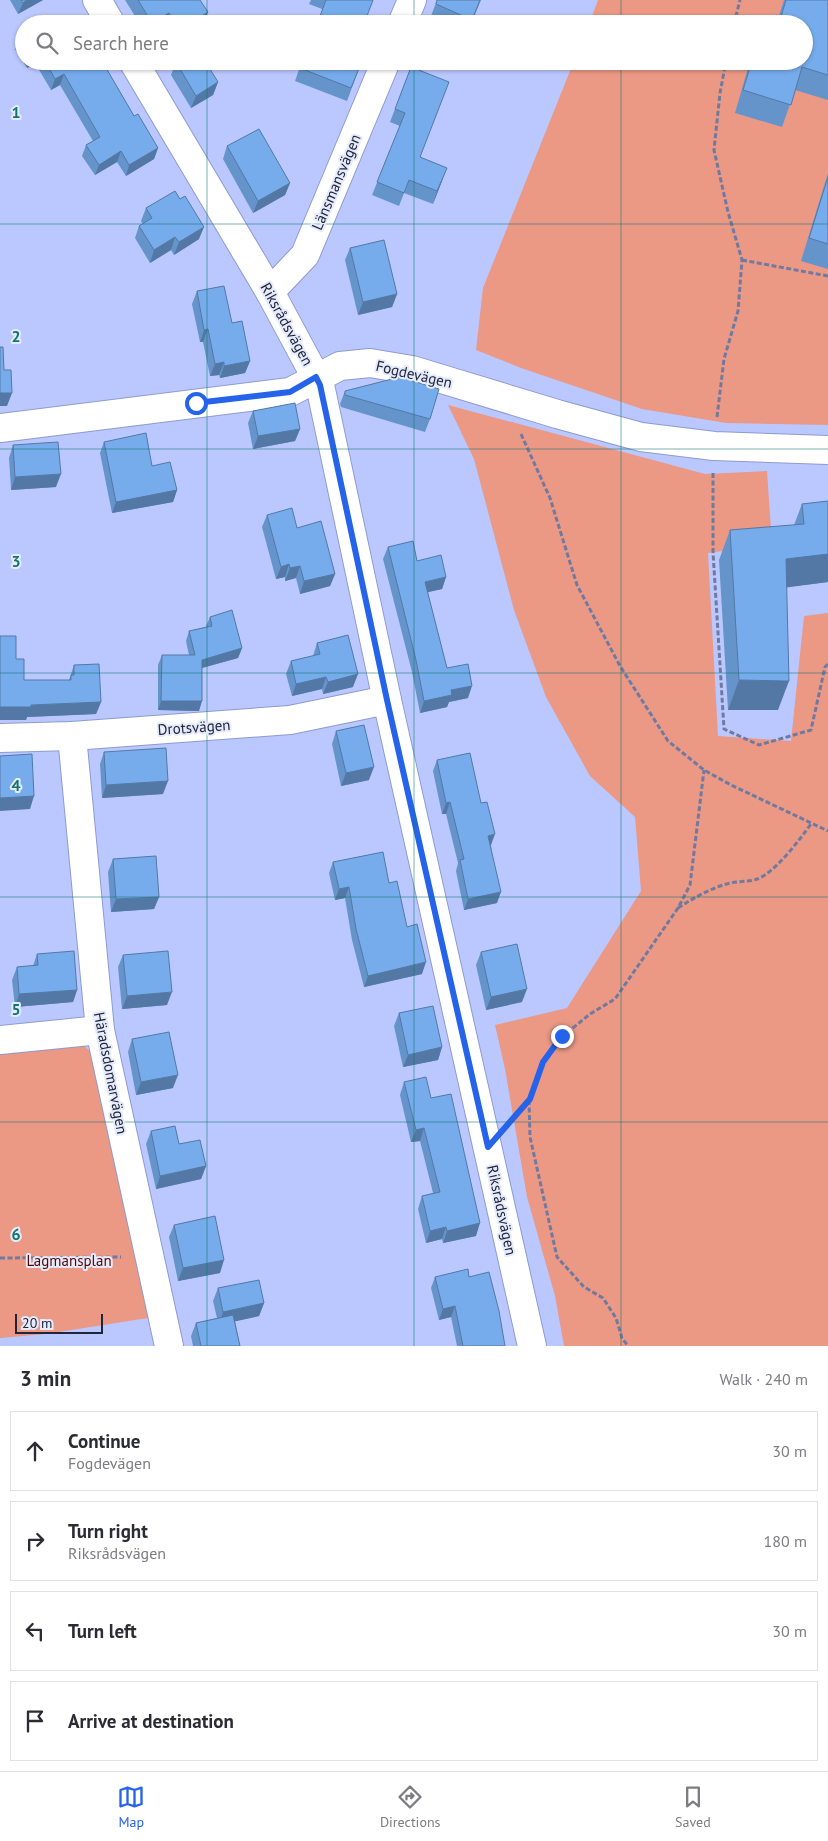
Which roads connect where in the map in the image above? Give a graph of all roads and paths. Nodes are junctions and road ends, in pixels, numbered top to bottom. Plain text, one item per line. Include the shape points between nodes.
1 (97, 0) edge
2 (412, 0) edge
3 (740, 0) edge
4 (106, 15) edge
5 (406, 15) edge
6 (736, 15) edge
7 (138, 70) edge
8 (382, 70) edge
9 (724, 70) edge
10 (742, 260) junction
11 (828, 276) edge
12 (270, 292) junction
13 (316, 377) junction
14 (515, 402) junction
15 (0, 428) edge
16 (714, 446) junction
17 (828, 450) edge
18 (828, 664) edge
19 (387, 700) junction
20 (72, 736) junction
21 (0, 738) edge
22 (704, 770) junction
23 (811, 824) junction
24 (828, 831) edge
25 (678, 908) junction
26 (100, 1030) junction
27 (0, 1040) edge
28 (530, 1099) junction
29 (488, 1147) junction
30 (149, 1257) junction
31 (0, 1258) edge
32 (169, 1346) edge
33 (532, 1346) edge
34 (628, 1346) edge

1 - 4 street
2 - 5 street
3 - 6 path
7 - 12 street, Riksrådsvägen
8 - 12 street, Länsmansvägen via 305,255
9 - 10 path via 714,150
10 - 11 path
10 - 16 path via 738,311 724,359
12 - 13 street, Riksrådsvägen
13 - 14 street, Fogdevägen via 340,366 370,363 412,370
13 - 15 street, Fogdevägen via 290,392
13 - 19 street, Riksrådsvägen
14 - 16 street, Fogdevägen via 641,438
14 - 22 path via 514,420 550,498 577,585 620,666 668,741
16 - 17 street, Fogdevägen
16 - 18 path via 712,552 724,729 759,745 811,730
19 - 20 street, Drotsvägen via 290,720
19 - 29 street, Riksrådsvägen
20 - 21 street, Drotsvägen
20 - 26 street, Häradsdomarvägen
22 - 23 path
22 - 25 path via 690,885
23 - 24 path
23 - 25 path via 796,845 758,879 730,883 698,895
25 - 28 path via 615,999 562,1036 543,1062
26 - 27 street
26 - 30 street, Häradsdomarvägen
28 - 29 path
28 - 34 path via 530,1137 557,1257 584,1287 603,1298
29 - 33 street, Riksrådsvägen
30 - 31 path
30 - 32 street, Häradsdomarvägen

